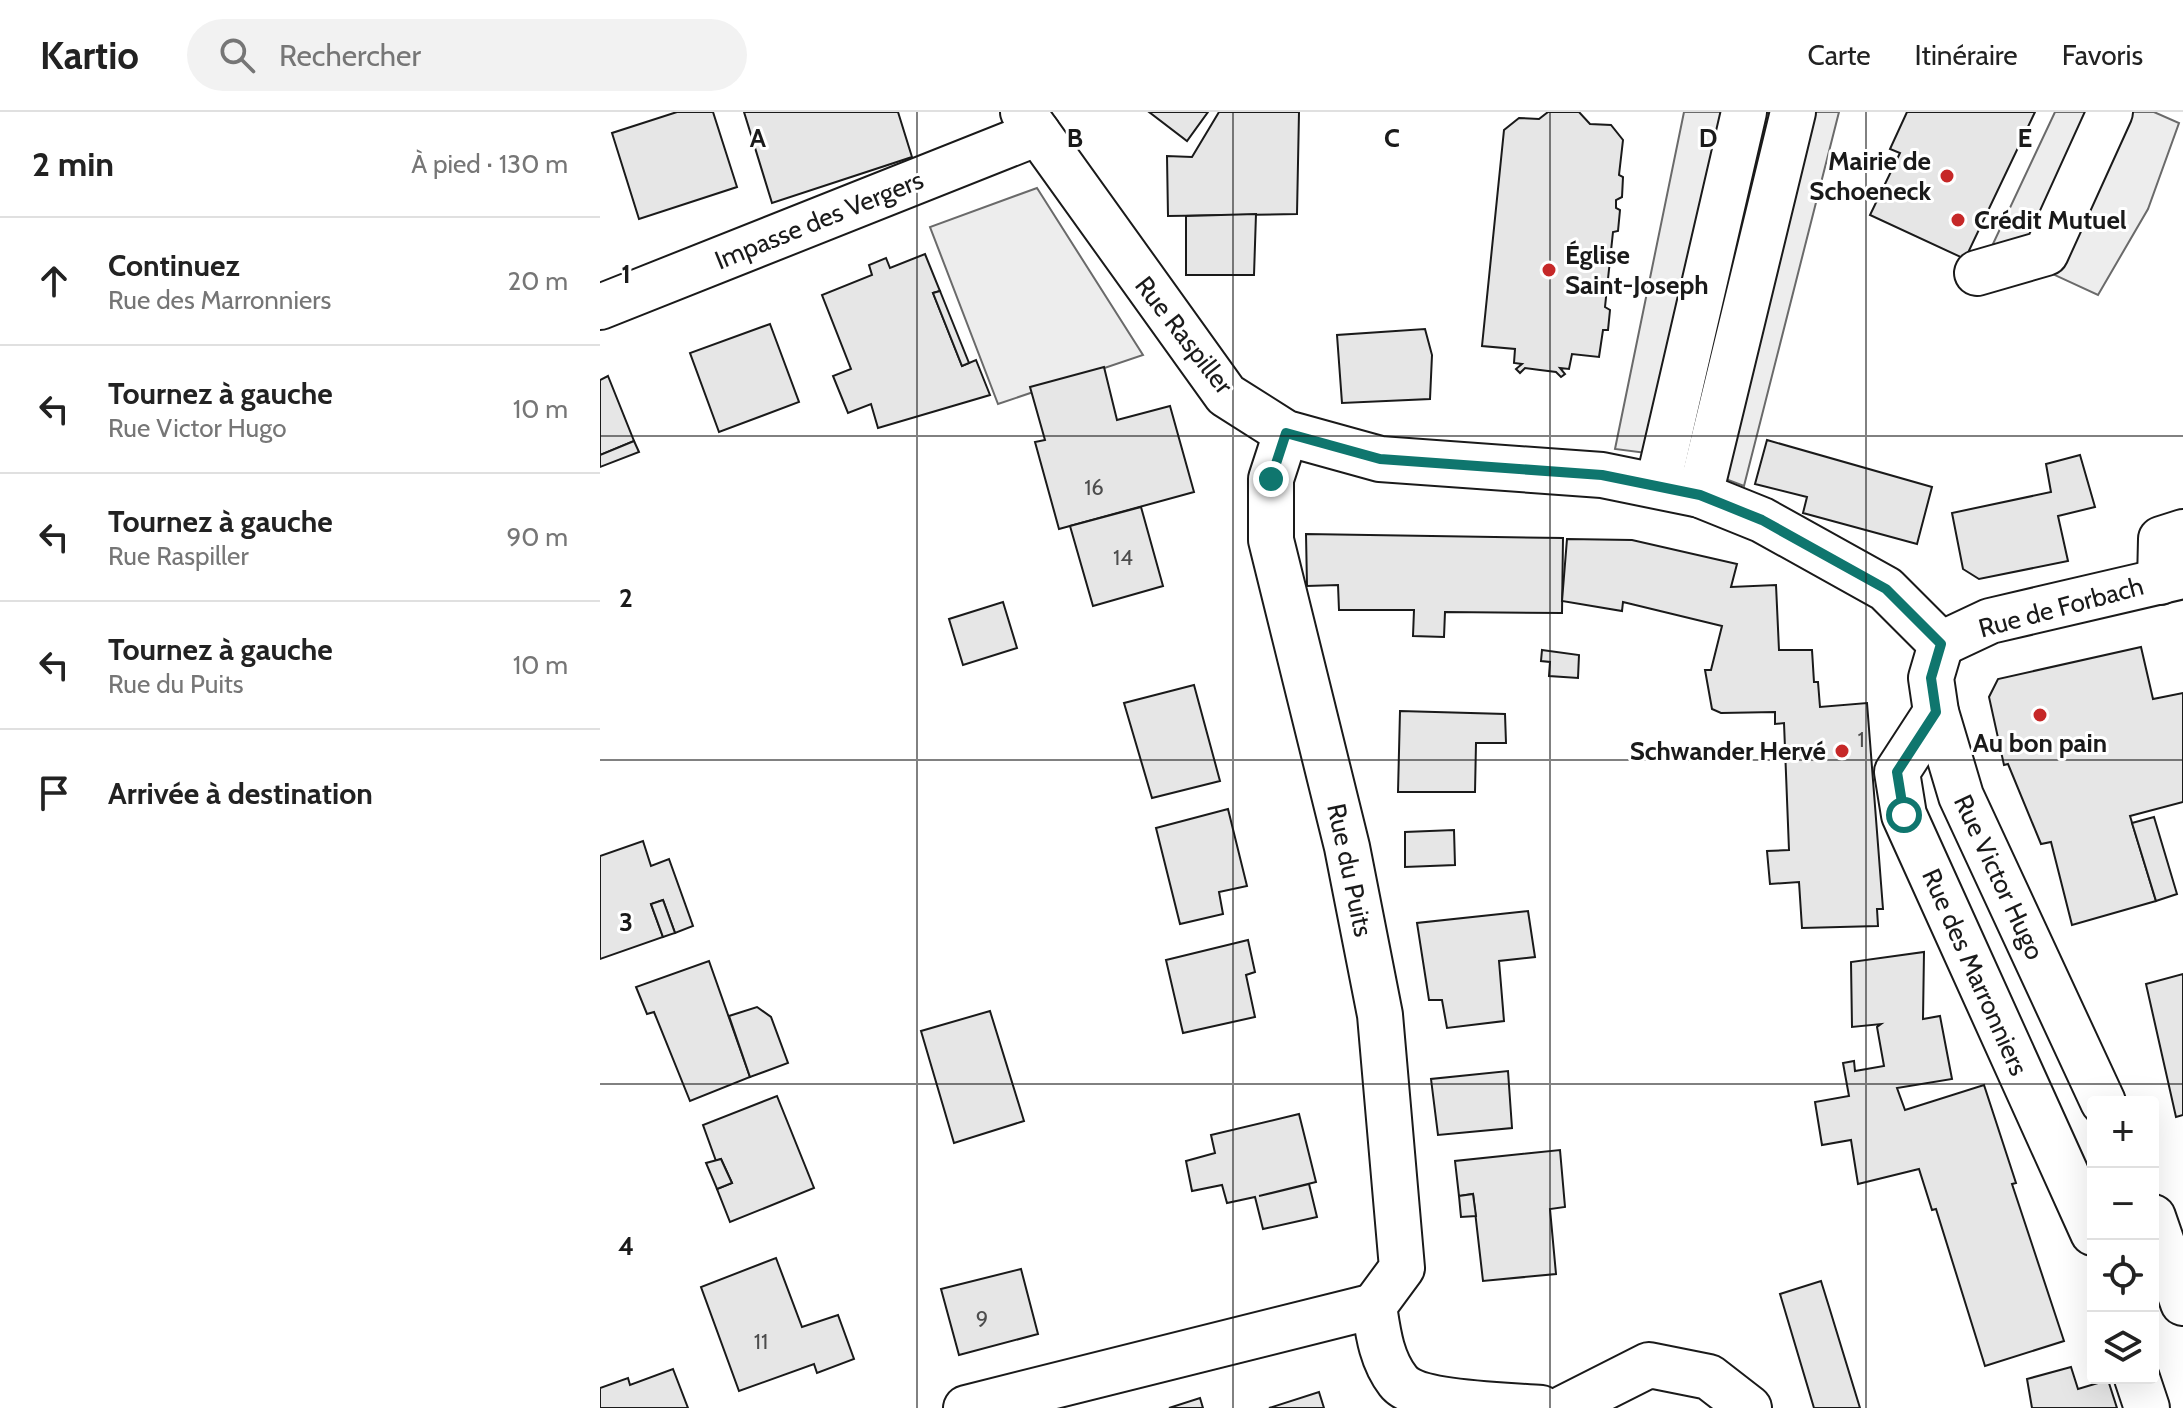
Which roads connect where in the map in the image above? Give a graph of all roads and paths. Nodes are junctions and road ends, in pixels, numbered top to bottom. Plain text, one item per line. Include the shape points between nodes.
1 (1744, 112) edge
2 (1793, 112) edge
3 (2110, 112) edge
4 (1030, 123) edge
5 (1977, 273) dead end
6 (600, 307) edge
7 (1286, 433) junction
8 (1658, 484) junction
9 (1700, 495) junction
10 (2183, 532) edge
11 (2172, 579) edge
12 (1941, 644) junction
13 (1936, 712) junction
14 (2100, 1096) edge
15 (2087, 1220) edge
16 (2159, 1234) edge
17 (2183, 1303) edge
18 (1374, 1306) junction
19 (2139, 1384) edge
20 (966, 1408) edge
21 (1541, 1408) edge
22 (1564, 1408) edge
23 (1749, 1408) edge
24 (2147, 1408) edge

1 - 8 street
2 - 9 street
3 - 5 street via 2046,253
4 - 6 street, Impasse des Vergers
4 - 7 street, Rue Raspiller via 1226,395
7 - 8 street, Rue Raspiller via 1380,459 1528,467
7 - 18 street, Rue du Puits via 1271,479 1271,540 1347,847 1380,1015 1402,1268
8 - 9 street, Rue Raspiller
9 - 12 street, Rue Raspiller via 1762,520 1886,589
10 - 11 street via 2161,539
11 - 12 street, Rue de Forbach via 1990,621
12 - 13 street, Rue Victor Hugo via 1931,678
13 - 14 street, Rue Victor Hugo via 1961,796
13 - 15 street, Rue des Marronniers via 1897,772 1904,815
16 - 17 street
18 - 20 street
18 - 21 street via 1382,1351 1399,1384 1427,1397
19 - 24 street
22 - 23 street via 1649,1365 1709,1377

